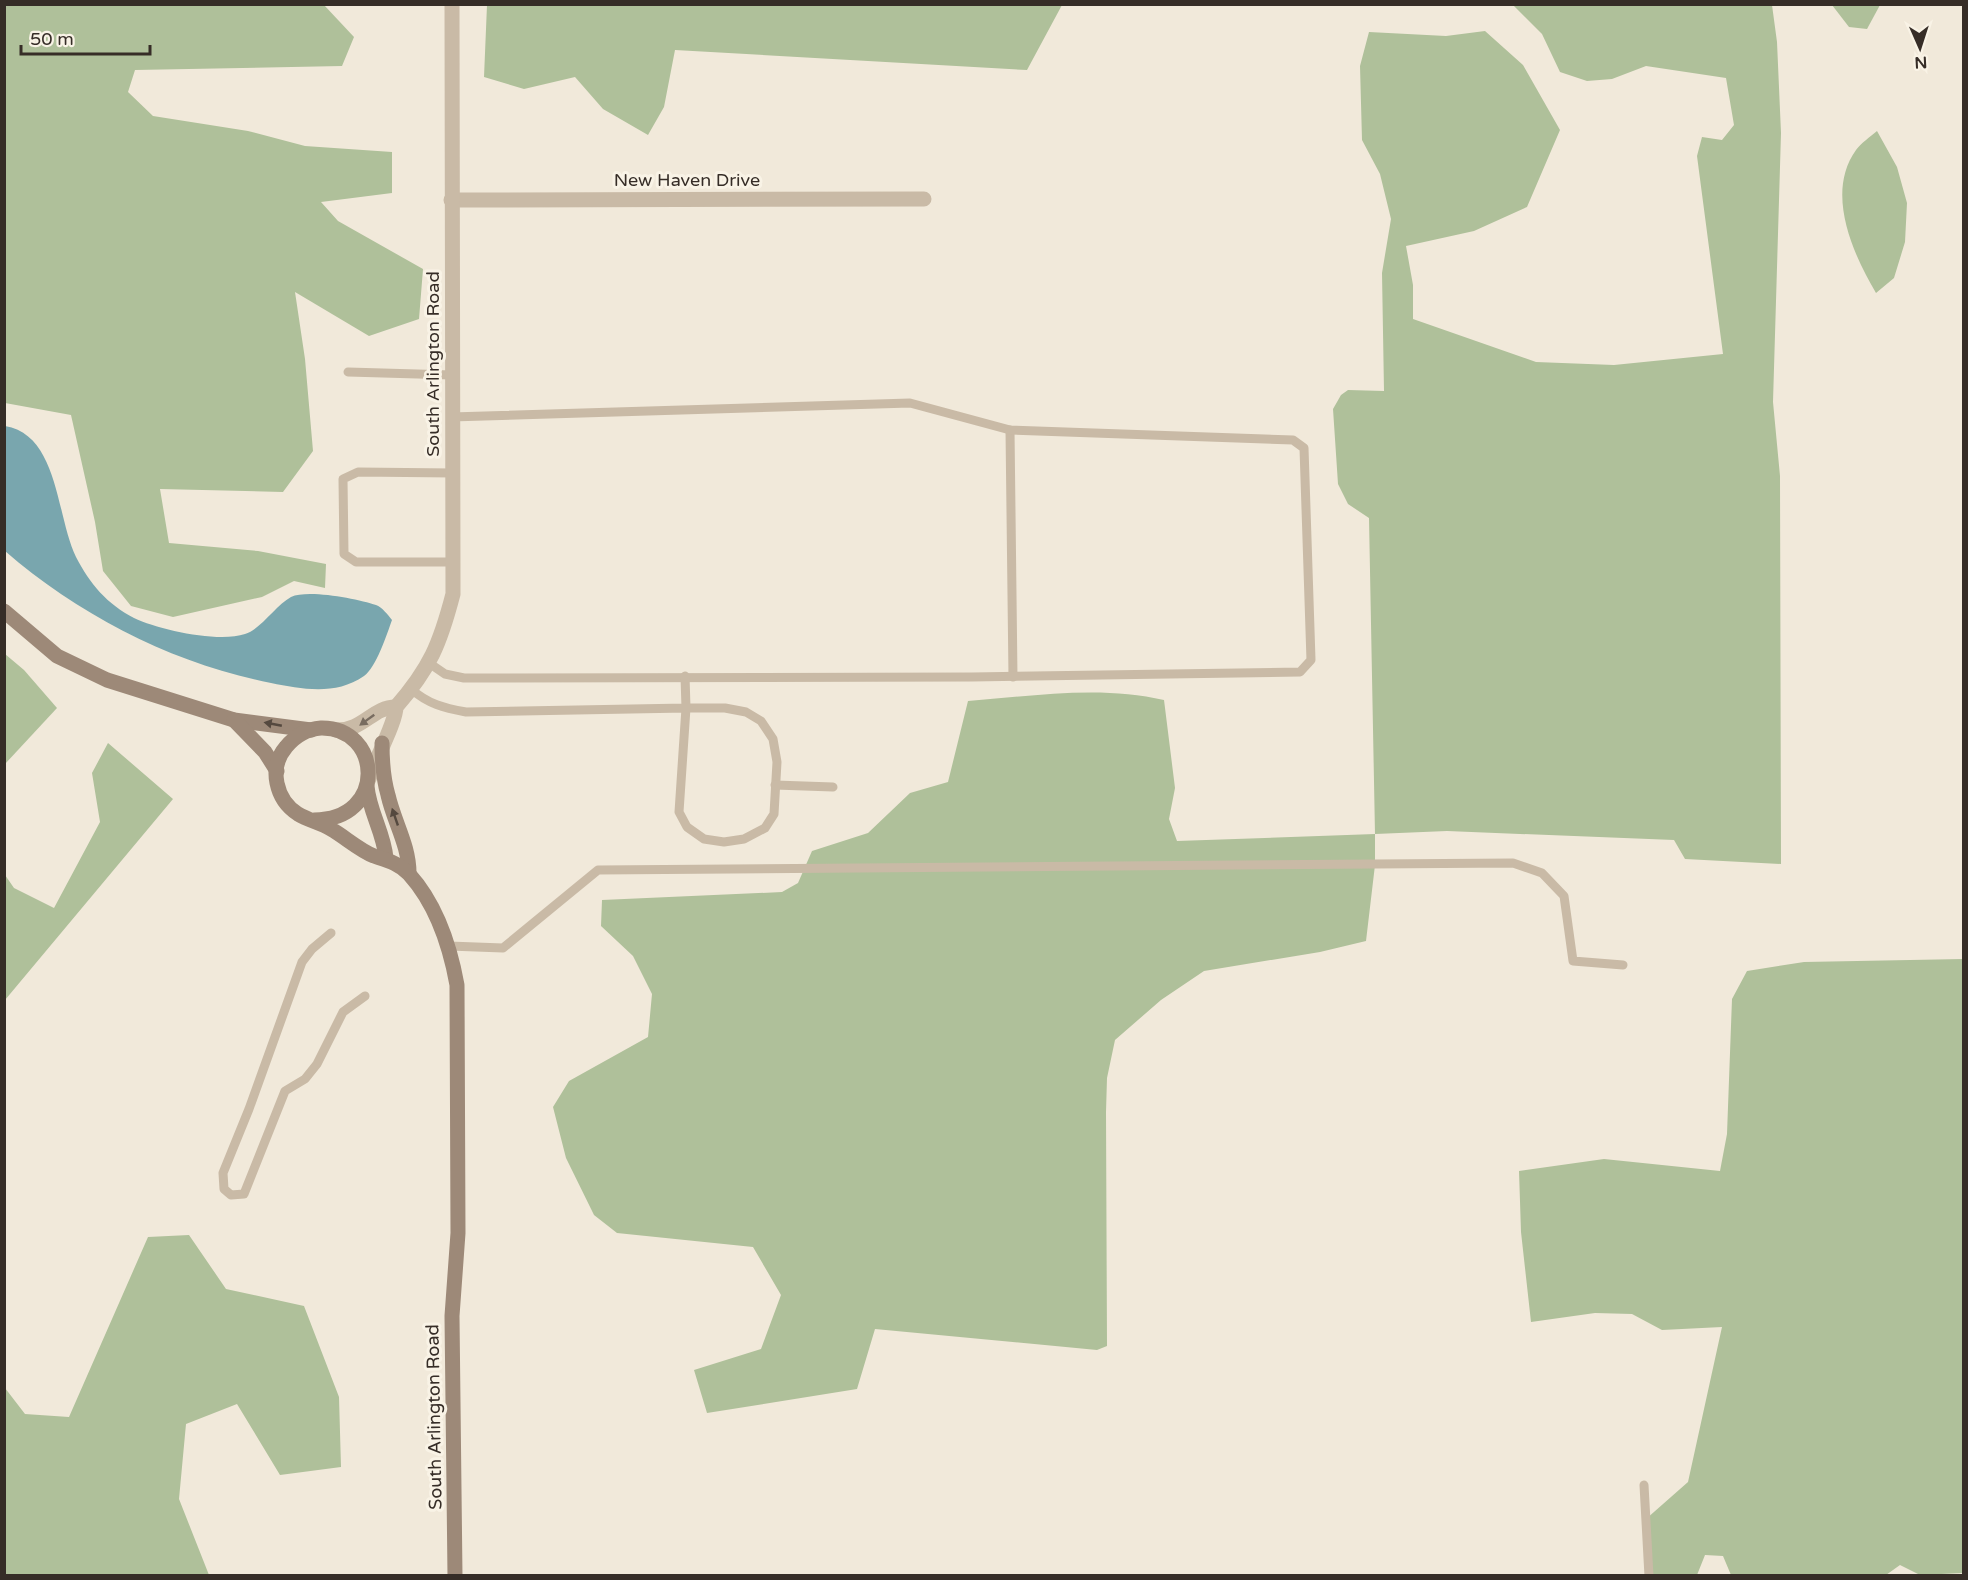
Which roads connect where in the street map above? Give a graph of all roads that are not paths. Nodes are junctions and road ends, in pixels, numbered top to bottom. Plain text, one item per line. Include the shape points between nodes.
1 (452, 4) edge
2 (924, 199) dead end
3 (451, 200) junction
4 (348, 372) dead end
5 (452, 375) junction
6 (451, 417) junction
7 (1010, 430) junction
8 (453, 473) junction
9 (453, 562) junction
10 (4, 611) edge
11 (429, 663) junction
12 (685, 676) junction
13 (1013, 676) junction
14 (411, 689) junction
15 (396, 707) junction
16 (686, 708) junction
17 (234, 720) junction
18 (312, 730) junction
19 (336, 730) junction
20 (382, 743) junction
21 (277, 771) junction
22 (368, 782) junction
23 (776, 786) junction
24 (834, 787) dead end
25 (314, 820) junction
26 (386, 858) junction
27 (409, 873) junction
28 (331, 933) dead end
29 (449, 946) junction
30 (1623, 965) dead end
31 (365, 996) dead end
32 (1644, 1485) dead end
33 (455, 1575) edge
34 (1649, 1575) edge

1 - 3 street, South Arlington Road
2 - 3 street, New Haven Drive
3 - 5 street, South Arlington Road
4 - 5 lane
5 - 6 street, South Arlington Road
6 - 7 lane via 910,403
6 - 8 street, South Arlington Road
7 - 13 lane
7 - 13 lane via 1293,440 1304,448 1311,660 1300,672
8 - 9 street, South Arlington Road
8 - 9 lane via 358,472 343,479 343,489 344,554 356,562
9 - 11 street, South Arlington Road via 453,594 443,633
10 - 17 main road via 57,656 107,680
11 - 12 lane via 445,674 464,678
11 - 14 street, South Arlington Road
12 - 13 lane
12 - 16 lane
14 - 15 street, South Arlington Road
14 - 16 lane via 440,707 466,712
15 -> 19 street, South Arlington Road via 385,707 360,726
15 - 20 street, South Arlington Road via 396,718
16 - 23 lane via 725,708 746,712 761,721 772,739 777,762
16 - 23 lane via 679,812 687,827 704,838 724,842 744,839 765,828 774,814
18 -> 17 main road
17 - 21 main road via 265,752
18 - 19 main road
18 - 21 main road via 292,740 282,751
19 - 22 main road via 361,748
20 - 22 street, South Arlington Road
27 -> 20 main road via 409,856 388,796
21 - 25 main road via 280,794 288,806
22 - 25 main road via 355,807 343,816
22 - 26 main road via 368,802
23 - 24 lane
25 - 26 main road via 374,856
26 - 27 main road
27 - 29 main road, South Arlington Road via 437,917
28 - 31 lane via 302,962 290,993 223,1173 224,1189 231,1195 244,1194 285,1091 305,1079 317,1064 343,1012
29 - 30 lane via 503,948 598,870 1513,863 1542,873 1564,896 1573,961
29 - 33 main road, South Arlington Road via 457,985 456,1258 452,1316
32 - 34 lane

